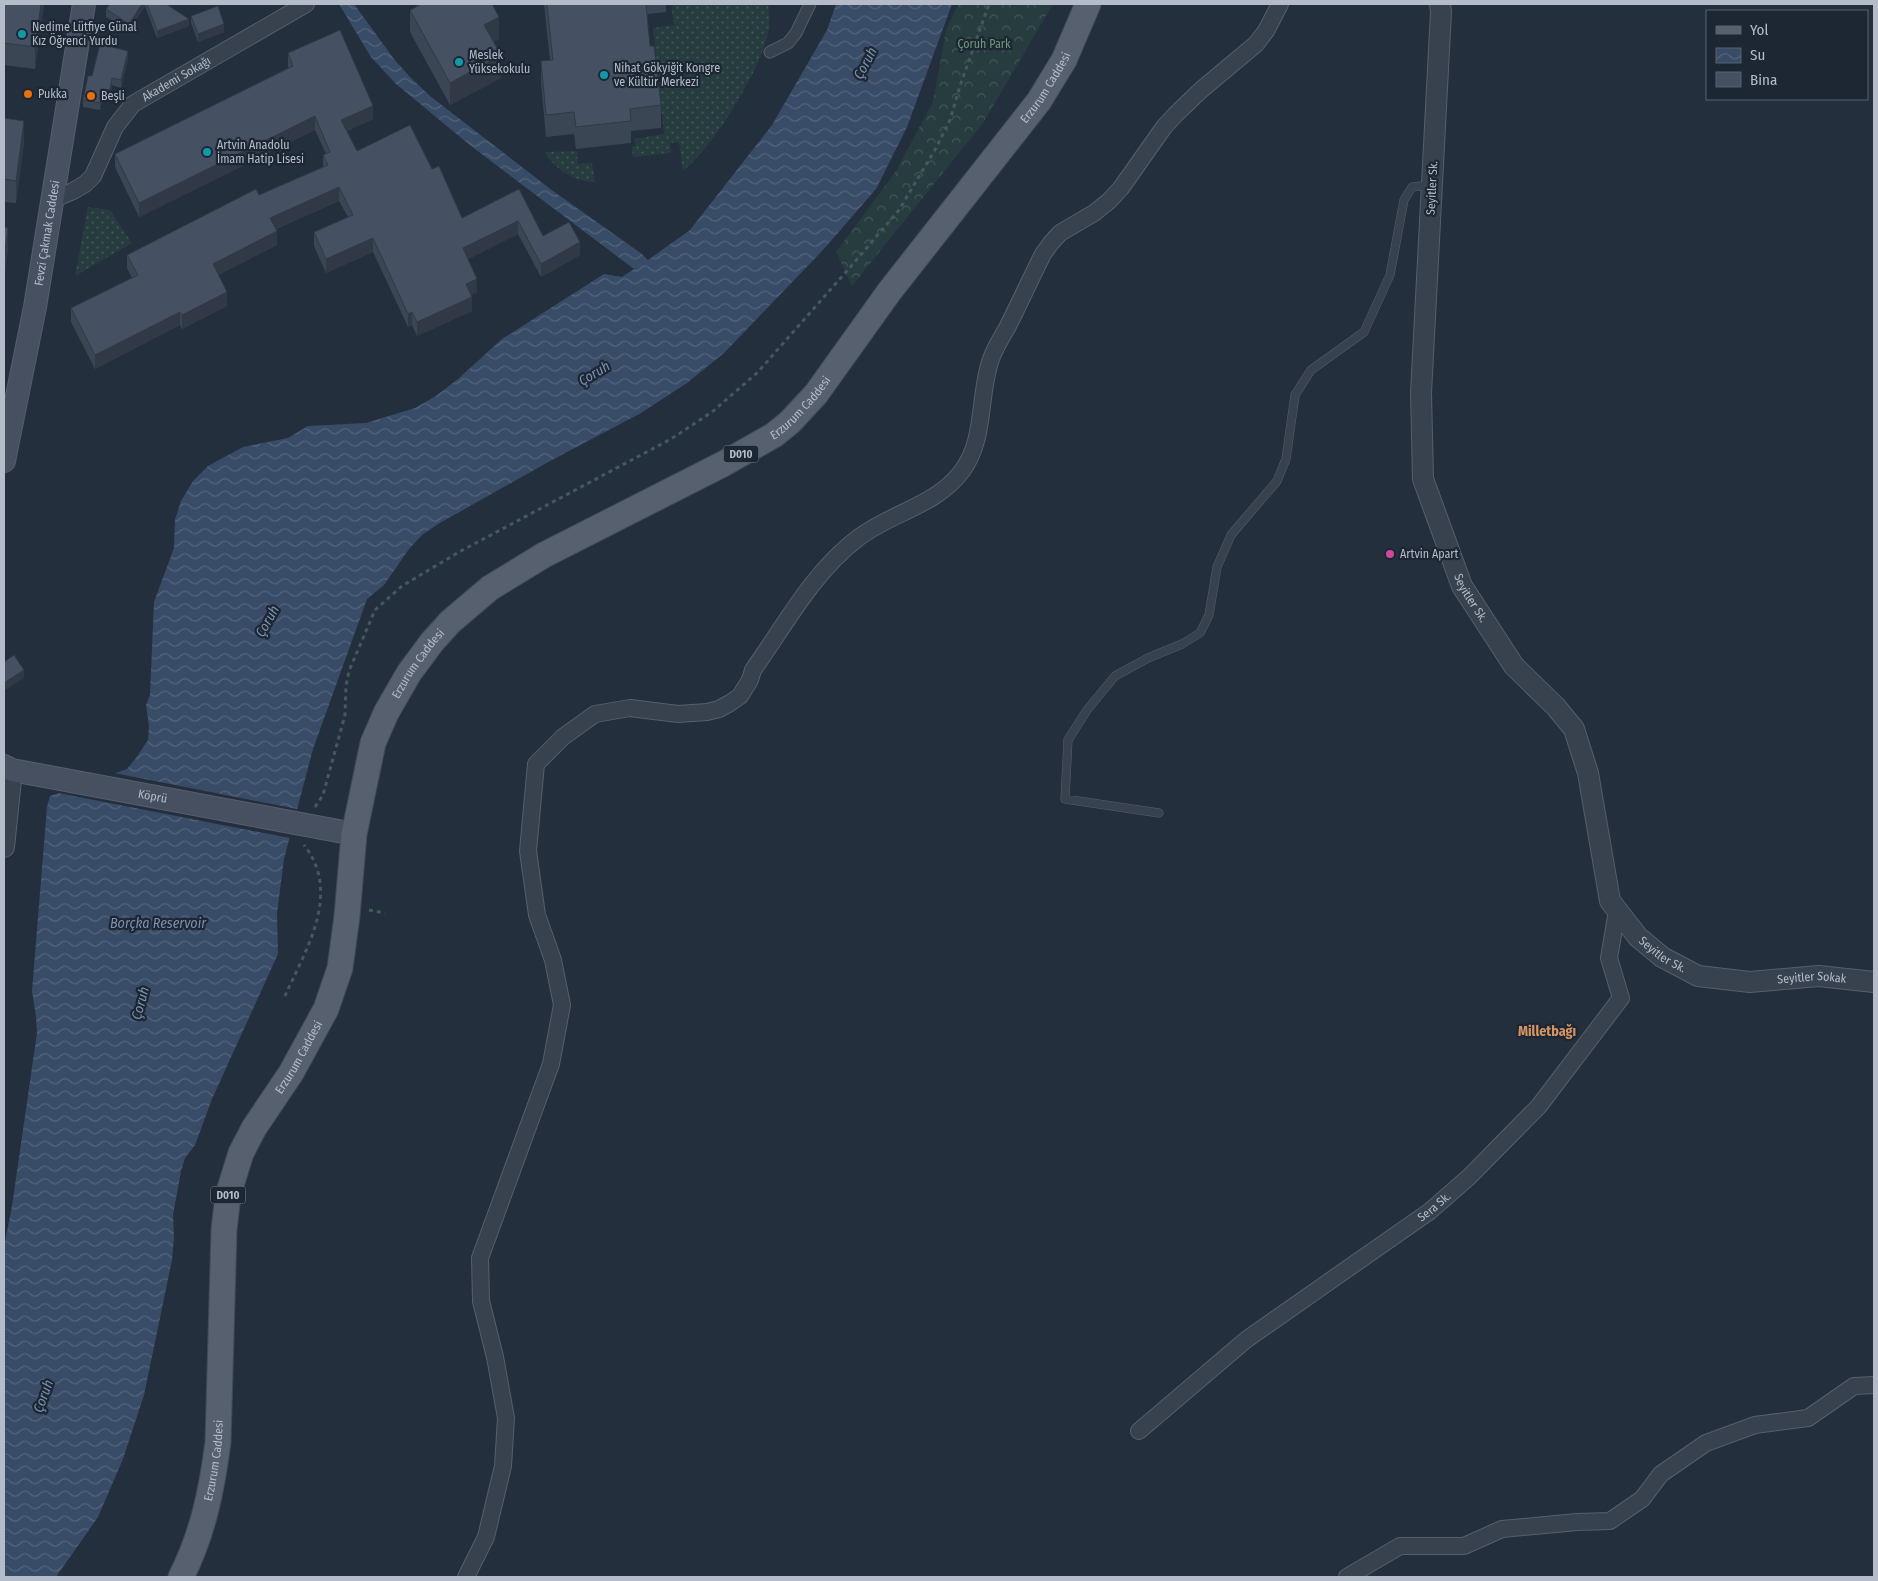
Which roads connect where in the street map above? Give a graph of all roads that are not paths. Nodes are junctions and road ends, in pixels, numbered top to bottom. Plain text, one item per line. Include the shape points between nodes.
1 (84, 4) edge
2 (306, 4) edge
3 (810, 4) edge
4 (1088, 4) edge
5 (1280, 4) edge
6 (1440, 4) edge
7 (770, 52) dead end
8 (1432, 185) junction
9 (52, 200) junction
10 (4, 462) edge
11 (8, 768) edge
12 (1159, 813) dead end
13 (354, 834) junction
14 (4, 847) edge
15 (1618, 911) junction
16 (1750, 982) joint
17 (1874, 982) edge
18 (1874, 1385) edge
19 (1139, 1431) dead end
20 (181, 1577) edge
21 (466, 1577) edge
22 (1348, 1577) edge

1 - 9 main road, Fevzi Çakmak Caddesi
2 - 9 street, Akademi Sokağı via 134,104 115,127 93,176 85,184
3 - 7 street via 788,43
4 - 13 main road, Erzurum Caddesi / D010 via 1064,60 1039,101 889,292 816,394 790,422 774,435 723,464 515,572 471,603 432,642 409,673 373,743
5 - 21 street via 1256,44 1176,114 1109,201 1060,233 1043,254 991,358 977,439 972,455 954,481 934,498 874,527 833,560 753,670 746,688 730,703 707,712 678,714 630,708 595,714 563,737 536,764 528,851 537,914 553,960 562,1006 551,1064 480,1258 480,1301 506,1418 503,1466 486,1537
6 - 8 street, Seyitler Sk.
8 - 12 lane via 1412,186 1404,200 1390,274 1364,332 1311,370 1295,395 1286,459 1277,481 1231,535 1217,567 1209,615 1200,633 1115,676 1068,740 1064,799
8 - 15 street, Seyitler Sk. via 1421,393 1423,479 1462,586 1514,666 1574,729 1588,773 1610,901
9 - 10 main road, Fevzi Çakmak Caddesi via 35,307
11 - 13 main road, Köprü via 298,833
11 - 14 street
13 - 20 main road, Erzurum Caddesi / D010 via 340,968 326,1009 291,1073 254,1128 241,1153 228,1195 224,1230 220,1410 214,1475 198,1540
15 - 16 street, Seyitler Sk. via 1638,937 1662,957 1698,976
15 - 19 street, Sera Sk. via 1609,958 1621,998 1539,1106 1469,1177 1430,1211 1247,1339
16 - 17 street, Seyitler Sokak via 1819,976
18 - 22 street via 1854,1386 1808,1418 1754,1425 1706,1443 1661,1474 1642,1499 1610,1522 1502,1529 1464,1546 1400,1546

